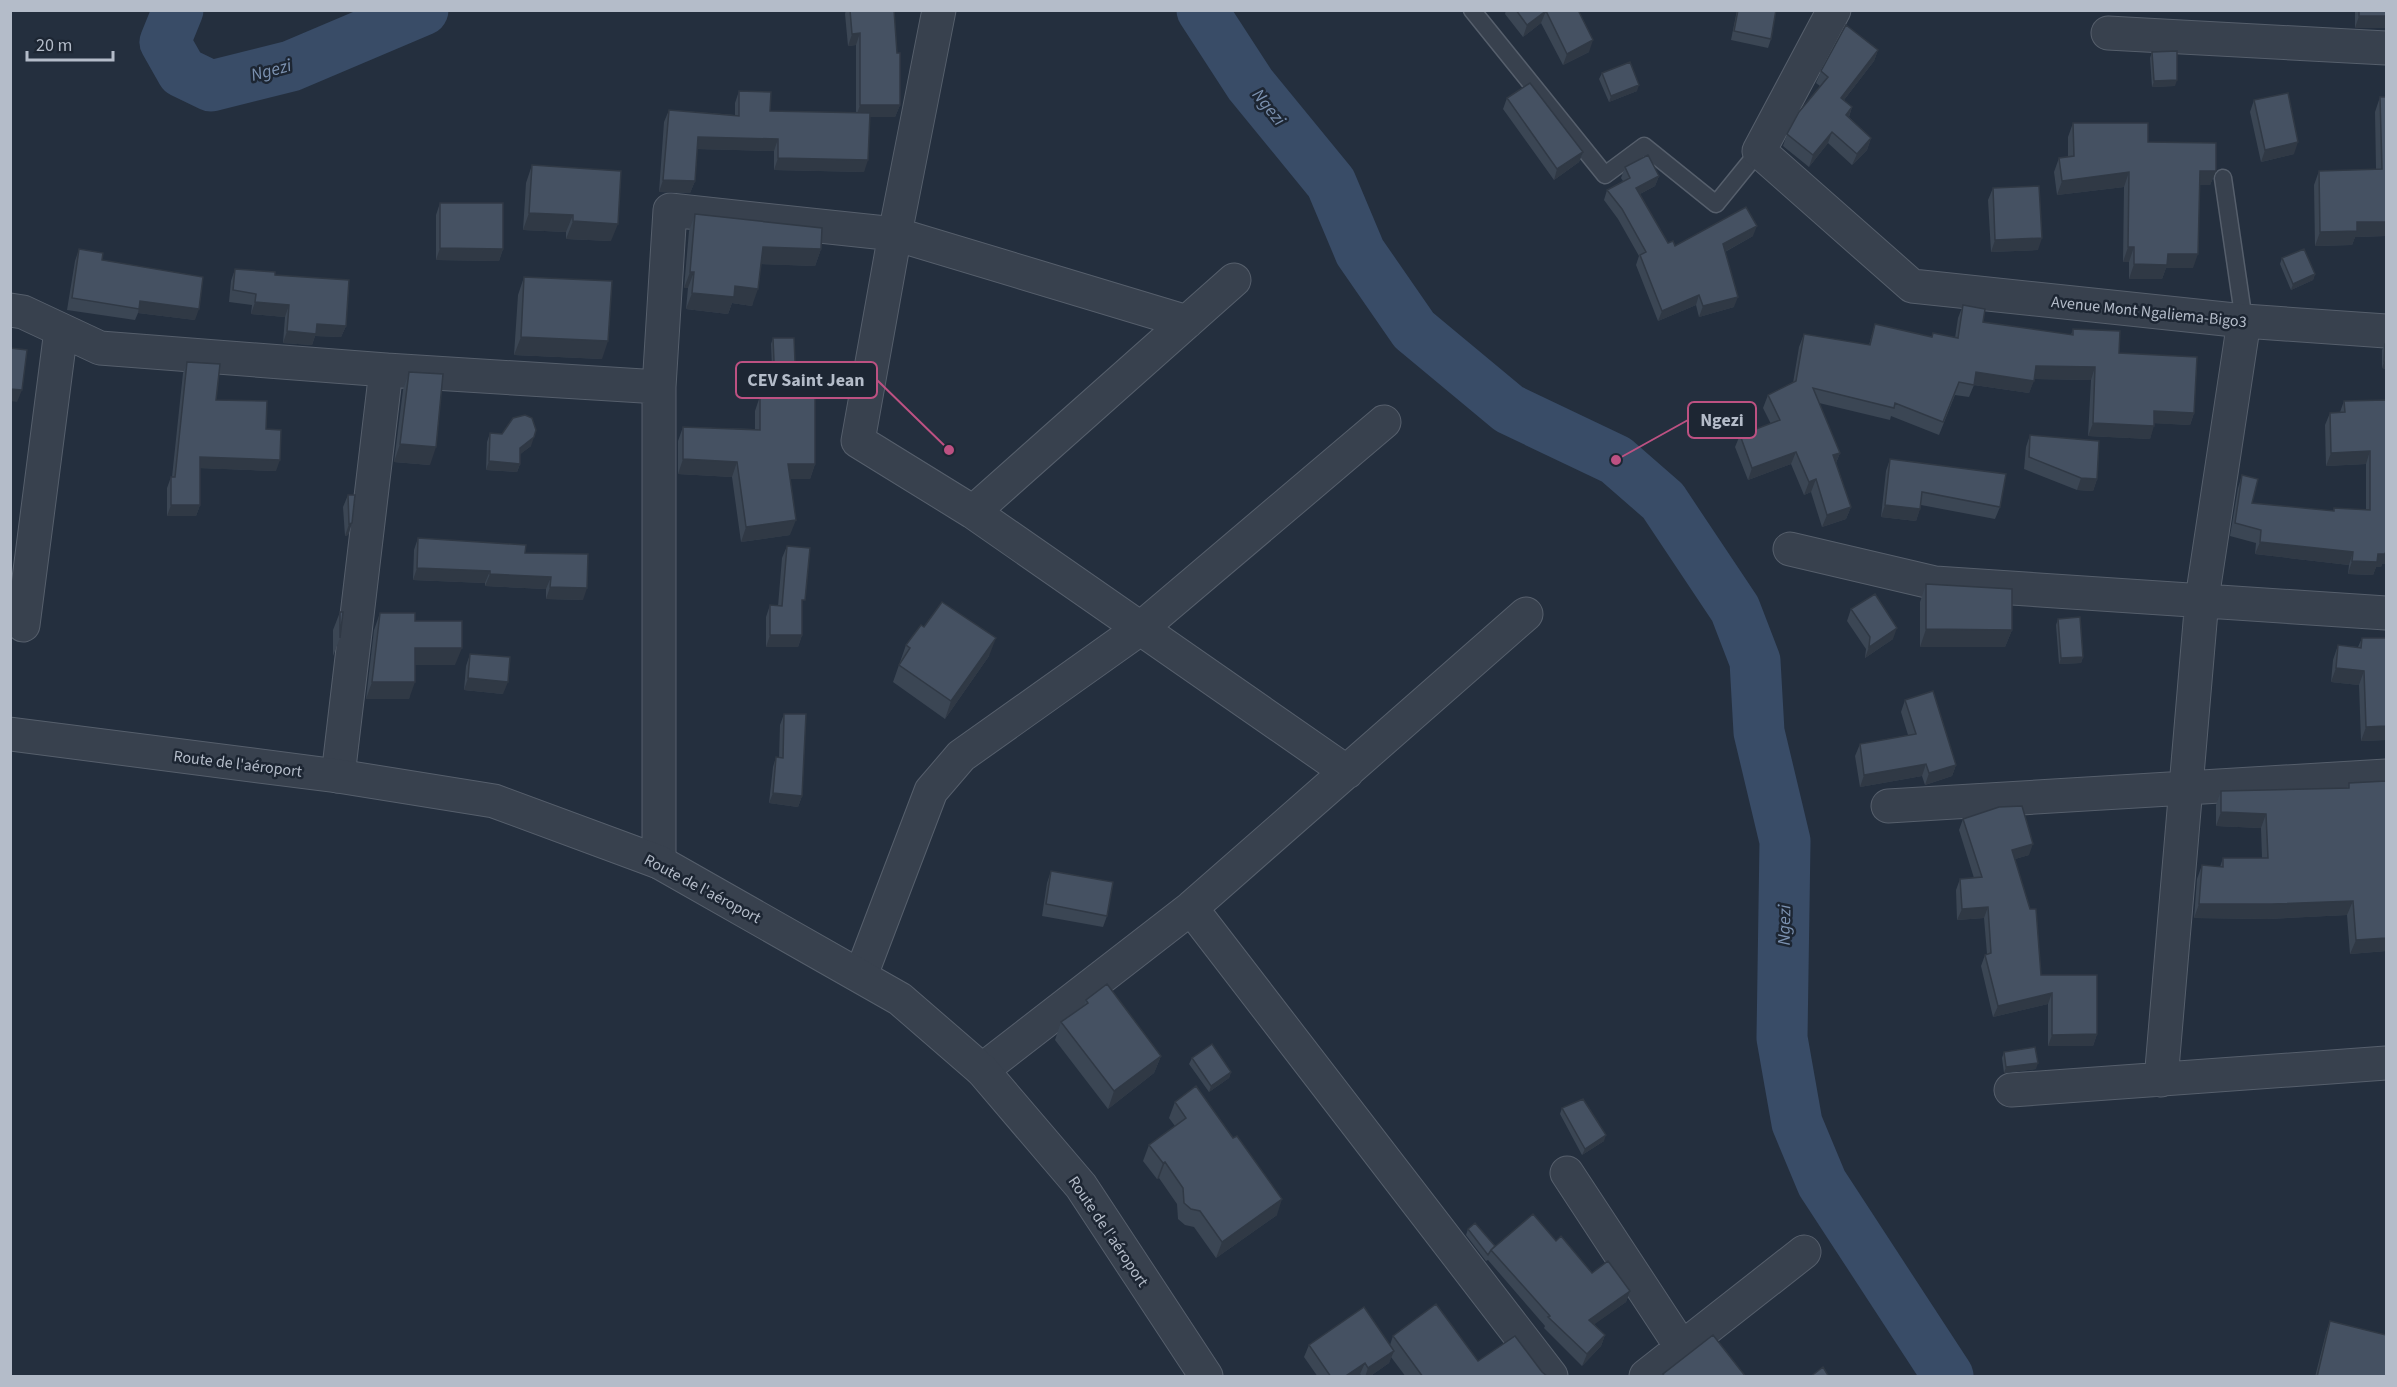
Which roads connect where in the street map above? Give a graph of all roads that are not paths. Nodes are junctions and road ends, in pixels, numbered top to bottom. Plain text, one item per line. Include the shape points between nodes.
1 (939, 10) edge
2 (1472, 10) edge
3 (1834, 10) edge
4 (2108, 33) dead end
5 (2386, 48) edge
6 (1759, 151) junction
7 (2223, 178) dead end
8 (895, 234) junction
9 (1234, 280) dead end
10 (10, 310) edge
11 (2244, 321) junction
12 (1187, 322) junction
13 (61, 330) junction
14 (2386, 331) edge
15 (386, 370) junction
16 (659, 387) junction
17 (1384, 422) dead end
18 (973, 512) junction
19 (1790, 549) dead end
20 (2202, 600) junction
21 (2386, 613) edge
22 (1526, 614) dead end
23 (23, 625) dead end
24 (1141, 628) junction
25 (10, 734) edge
26 (1347, 772) junction
27 (338, 776) junction
28 (2386, 776) edge
29 (2185, 787) junction
30 (1888, 806) dead end
31 (659, 862) junction
32 (1191, 908) junction
33 (861, 975) junction
34 (2386, 1063) edge
35 (982, 1070) junction
36 (2161, 1080) junction
37 (2012, 1090) dead end
38 (1567, 1173) dead end
39 (1804, 1252) dead end
40 (1682, 1348) junction
41 (1206, 1377) edge
42 (1551, 1377) edge
43 (1646, 1377) edge

1 - 8 street
2 - 6 lane via 1605,175 1644,146 1716,204
3 - 6 street
4 - 5 street
6 - 11 street, Avenue Mont Ngaliema-Bigo3 via 1912,286
7 - 11 lane
8 - 12 street
8 - 16 street via 670,210
8 - 18 street via 858,441
9 - 12 street
10 - 13 street
11 - 14 street, Avenue Mont Ngaliema-Bigo3
11 - 20 street
12 - 18 street
13 - 15 street via 100,348
13 - 23 street
15 - 16 street
15 - 27 street
16 - 31 street
17 - 24 street
18 - 24 street
19 - 20 street via 1935,584
20 - 21 street
20 - 29 street
22 - 26 street
24 - 26 street
24 - 33 street via 961,756 931,790
25 - 27 street, Route de l'aéroport
26 - 32 street
27 - 31 street, Route de l'aéroport via 494,801
28 - 29 street
29 - 30 street
29 - 36 street
31 - 33 street, Route de l'aéroport
32 - 35 street
32 - 42 street
33 - 35 street, Route de l'aéroport via 900,999
34 - 36 street
35 - 41 street, Route de l'aéroport via 1081,1186
36 - 37 street
38 - 40 street
39 - 40 street
40 - 43 street

